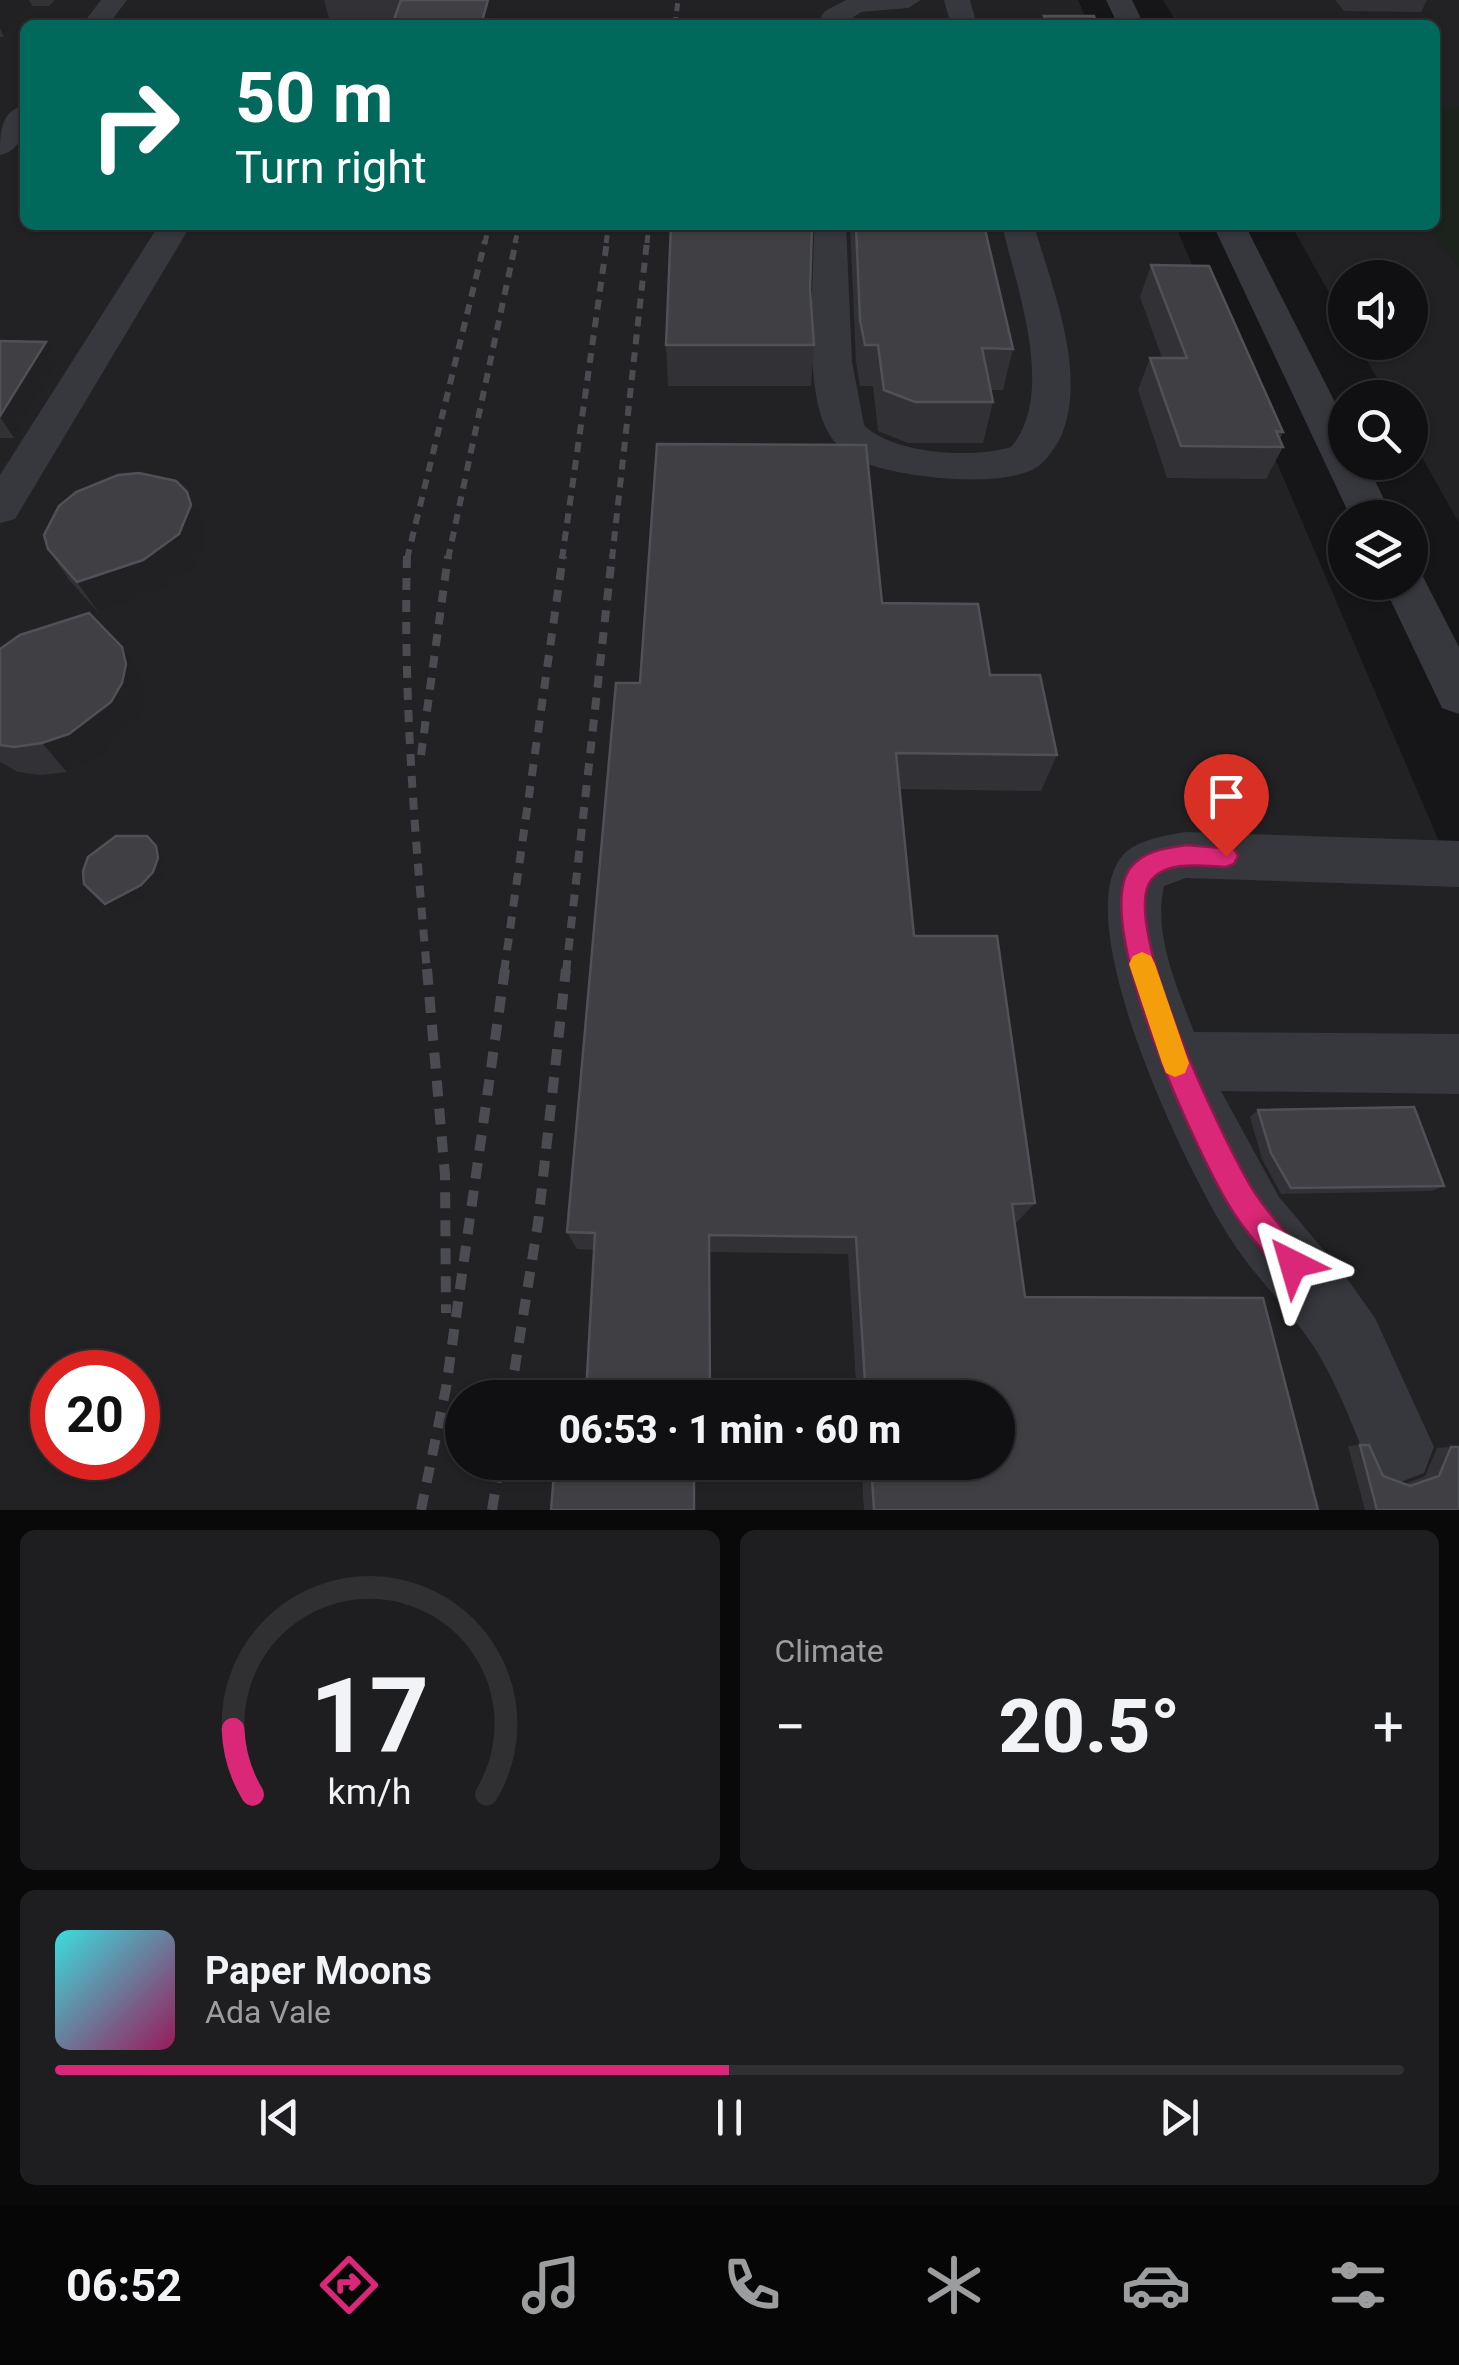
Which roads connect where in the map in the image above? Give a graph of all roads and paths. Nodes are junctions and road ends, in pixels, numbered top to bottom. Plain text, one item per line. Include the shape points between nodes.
1 (114, 0) edge
2 (908, 0) edge
3 (98, 20) edge
4 (833, 20) edge
5 (20, 119) edge
6 (0, 146) edge
7 (172, 230) edge
8 (830, 230) edge
9 (1019, 230) edge
10 (1231, 230) edge
11 (1328, 427) edge
12 (0, 509) edge
13 (1413, 600) edge
14 (1459, 695) edge
15 (1459, 864) edge
16 (1174, 1061) junction
17 (1459, 1064) edge
18 (1398, 1447) dead end

1 - 3 street
2 - 4 street via 856,4
5 - 6 street
7 - 12 street
8 - 9 street via 836,388 845,428 869,450 907,462 964,465 1023,458 1046,433 1052,401 1048,353
10 - 11 street
13 - 14 street
15 - 16 street via 1186,855 1158,860 1140,874 1133,917
16 - 17 street
16 - 18 street via 1245,1204 1346,1334

